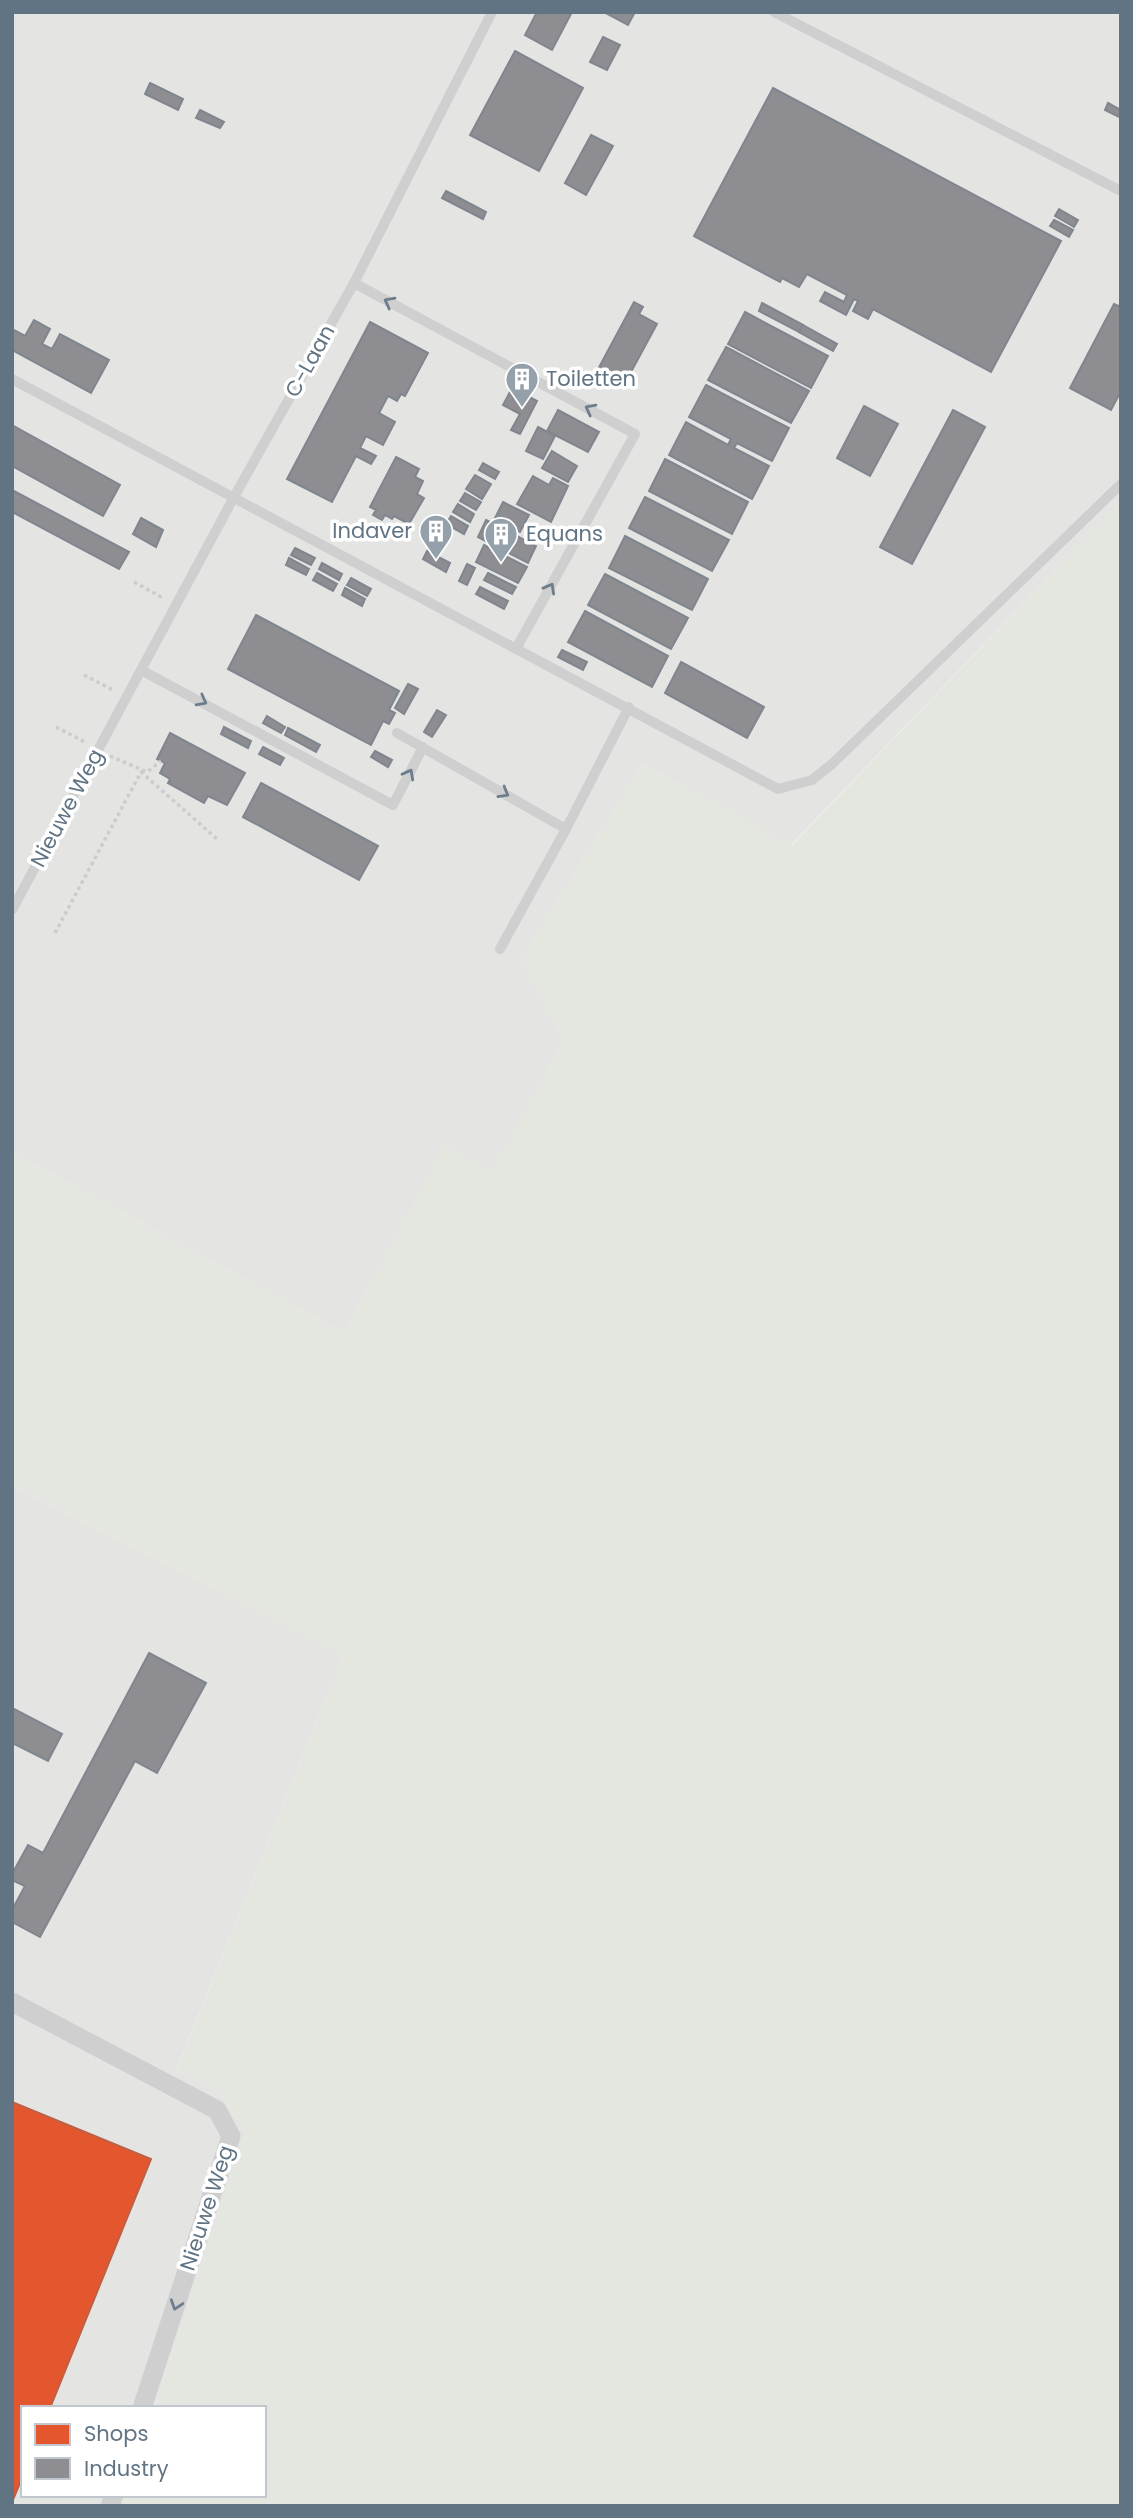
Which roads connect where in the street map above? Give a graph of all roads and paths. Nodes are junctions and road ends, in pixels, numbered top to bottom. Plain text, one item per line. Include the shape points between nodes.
1 (492, 12) edge
2 (774, 12) edge
3 (1121, 191) edge
4 (354, 283) junction
5 (12, 379) edge
6 (1121, 484) edge
7 (234, 497) junction
8 (134, 582) dead end
9 (176, 605) junction
10 (517, 648) junction
11 (141, 670) junction
12 (84, 675) dead end
13 (124, 702) junction
14 (629, 707) junction
15 (397, 733) dead end
16 (423, 747) junction
17 (566, 829) junction
18 (217, 839) dead end
19 (12, 910) edge
20 (55, 933) dead end
21 (500, 948) dead end
22 (12, 2002) edge
23 (143, 2406) edge

1 - 4 lane, C-Laan
2 - 3 lane
4 - 7 lane, C-Laan
10 -> 4 lane via 635,434
5 - 7 lane
6 - 14 lane via 812,780 778,789
7 - 9 lane, C-Laan
7 - 10 lane
8 - 9 path
9 - 11 lane, C-Laan
10 - 14 lane
11 - 13 lane, C-Laan
11 -> 16 lane via 393,805
12 - 13 path
13 - 19 lane, Nieuwe Weg
14 - 17 lane
15 - 16 lane
16 -> 17 lane
17 - 21 lane
18 - 20 path via 141,772
22 -> 23 street, Nieuwe Weg via 217,2110 231,2136

